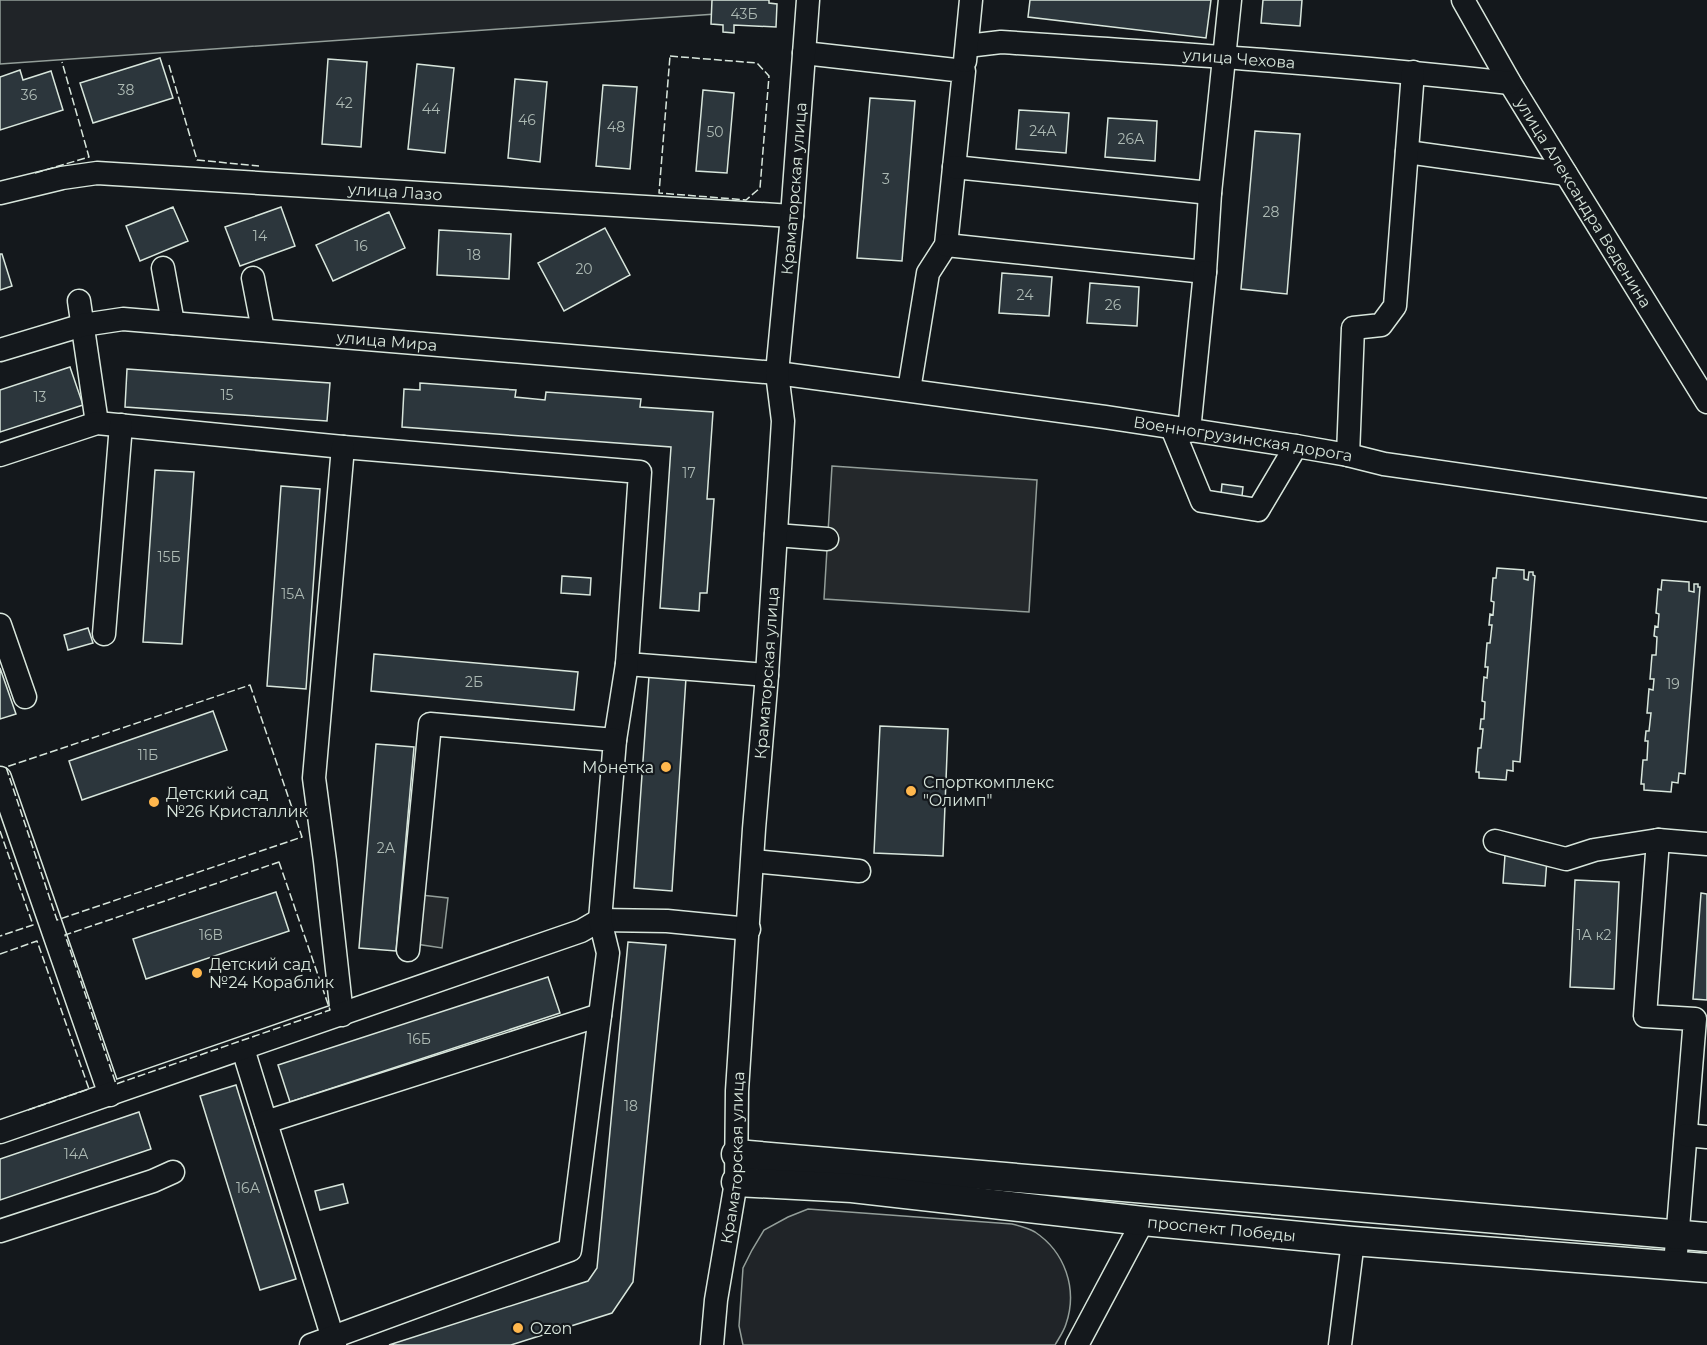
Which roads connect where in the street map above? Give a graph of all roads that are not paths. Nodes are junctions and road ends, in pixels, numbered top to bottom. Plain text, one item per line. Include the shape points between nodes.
1 (808, 0) edge
2 (972, 0) edge
3 (1230, 0) edge
4 (1463, 0) edge
5 (967, 46) junction
6 (804, 53) junction
7 (1224, 57) junction
8 (964, 71) junction
9 (1413, 72) junction
10 (1510, 83) junction
11 (1407, 152) junction
12 (954, 167) junction
13 (1566, 174) junction
14 (0, 193) edge
15 (1210, 193) junction
16 (792, 216) junction
17 (946, 245) junction
18 (163, 268) dead end
19 (1205, 272) junction
20 (253, 278) dead end
21 (80, 301) dead end
22 (173, 323) junction
23 (83, 325) junction
24 (263, 330) junction
25 (0, 350) edge
26 (777, 373) junction
27 (909, 390) junction
28 (1707, 402) edge
29 (98, 423) junction
30 (120, 425) junction
31 (1180, 429) junction
32 (1296, 446) junction
33 (343, 447) junction
34 (0, 455) edge
35 (1348, 455) junction
36 (1707, 510) edge
37 (776, 535) junction
38 (827, 539) dead end
39 (0, 625) edge
40 (104, 634) dead end
41 (627, 664) junction
42 (767, 675) junction
43 (25, 697) dead end
44 (615, 740) junction
45 (0, 778) edge
46 (1658, 840) junction
47 (1495, 841) dead end
48 (1707, 844) edge
49 (753, 861) junction
50 (859, 871) dead end
51 (600, 920) junction
52 (749, 929) junction
53 (408, 950) dead end
54 (342, 1015) junction
55 (600, 1015) junction
56 (1701, 1020) edge
57 (243, 1049) junction
58 (110, 1095) junction
59 (266, 1122) junction
60 (0, 1132) edge
61 (1696, 1136) edge
62 (736, 1154) junction
63 (173, 1172) dead end
64 (736, 1182) junction
65 (1141, 1190) junction
66 (1143, 1221) junction
67 (0, 1231) edge
68 (1678, 1235) junction
69 (1707, 1237) edge
70 (1353, 1241) junction
71 (1675, 1265) junction
72 (1707, 1268) edge
73 (334, 1341) edge
74 (311, 1345) edge
75 (712, 1345) edge
76 (1077, 1345) edge
77 (1340, 1345) edge

1 - 6 street, Краматорская улица
2 - 5 street
3 - 7 street
4 - 10 street, улица Александра Веденина
5 - 7 street, улица Чехова via 1001,42
5 - 8 street
6 - 8 street
6 - 16 street, Краматорская улица
7 - 9 street, улица Чехова
7 - 15 street
8 - 12 street
9 - 10 street, улица Чехова
9 - 11 street
10 - 13 street, улица Александра Веденина
11 - 13 street
11 - 35 street via 1395,306 1381,326 1353,328
12 - 15 street
12 - 17 street
13 - 28 street, улица Александра Веденина
14 - 16 street, улица Лазо via 97,173
15 - 19 street
16 - 26 street, Краматорская улица
17 - 19 street
17 - 27 street via 928,273
18 - 22 street
19 - 31 street
20 - 24 street
21 - 23 street
22 - 23 street, улица Мира via 123,319
22 - 24 street, улица Мира
23 - 25 street, улица Мира
23 - 29 street
24 - 26 street, улица Мира
26 - 27 street, Военногрузинская дорога
26 - 37 street, Краматорская улица via 783,422
27 - 31 street, Военногрузинская дорога
29 - 30 street
29 - 34 street
30 - 33 street
30 - 40 street
31 - 32 street, Военногрузинская дорога
31 - 32 street via 1202,501 1258,510
32 - 35 street, Военногрузинская дорога
33 - 41 street via 640,472
33 - 54 street via 314,778
35 - 36 street, Военногрузинская дорога via 1384,464
37 - 38 street
37 - 42 street, Краматорская улица
39 - 43 street
41 - 42 street
41 - 44 street
42 - 49 street, Краматорская улица
44 - 51 street
44 - 53 street via 430,724
45 - 58 street
46 - 47 street via 1594,850 1566,859
46 - 48 street
46 - 56 street via 1645,1016
49 - 50 street
49 - 52 street, Краматорская улица
51 - 52 street via 668,921
51 - 54 street via 581,931
51 - 55 street via 608,953
52 - 62 street, Краматорская улица via 736,1091
54 - 57 street
55 - 59 street
55 - 73 street via 570,1250
56 - 61 street
57 - 58 street
57 - 59 street
58 - 60 street
59 - 73 street
61 - 68 street
62 - 64 street, Краматорская улица
62 - 65 main road
63 - 67 street
64 - 66 main road, проспект Победы via 852,1188
64 - 75 street, Краматорская улица
65 - 66 main road
65 - 68 main road
66 - 70 main road, проспект Победы
66 - 76 street
68 - 69 main road
68 - 71 street
70 - 71 main road, проспект Победы
70 - 77 street
71 - 72 main road, проспект Победы
73 - 74 street

